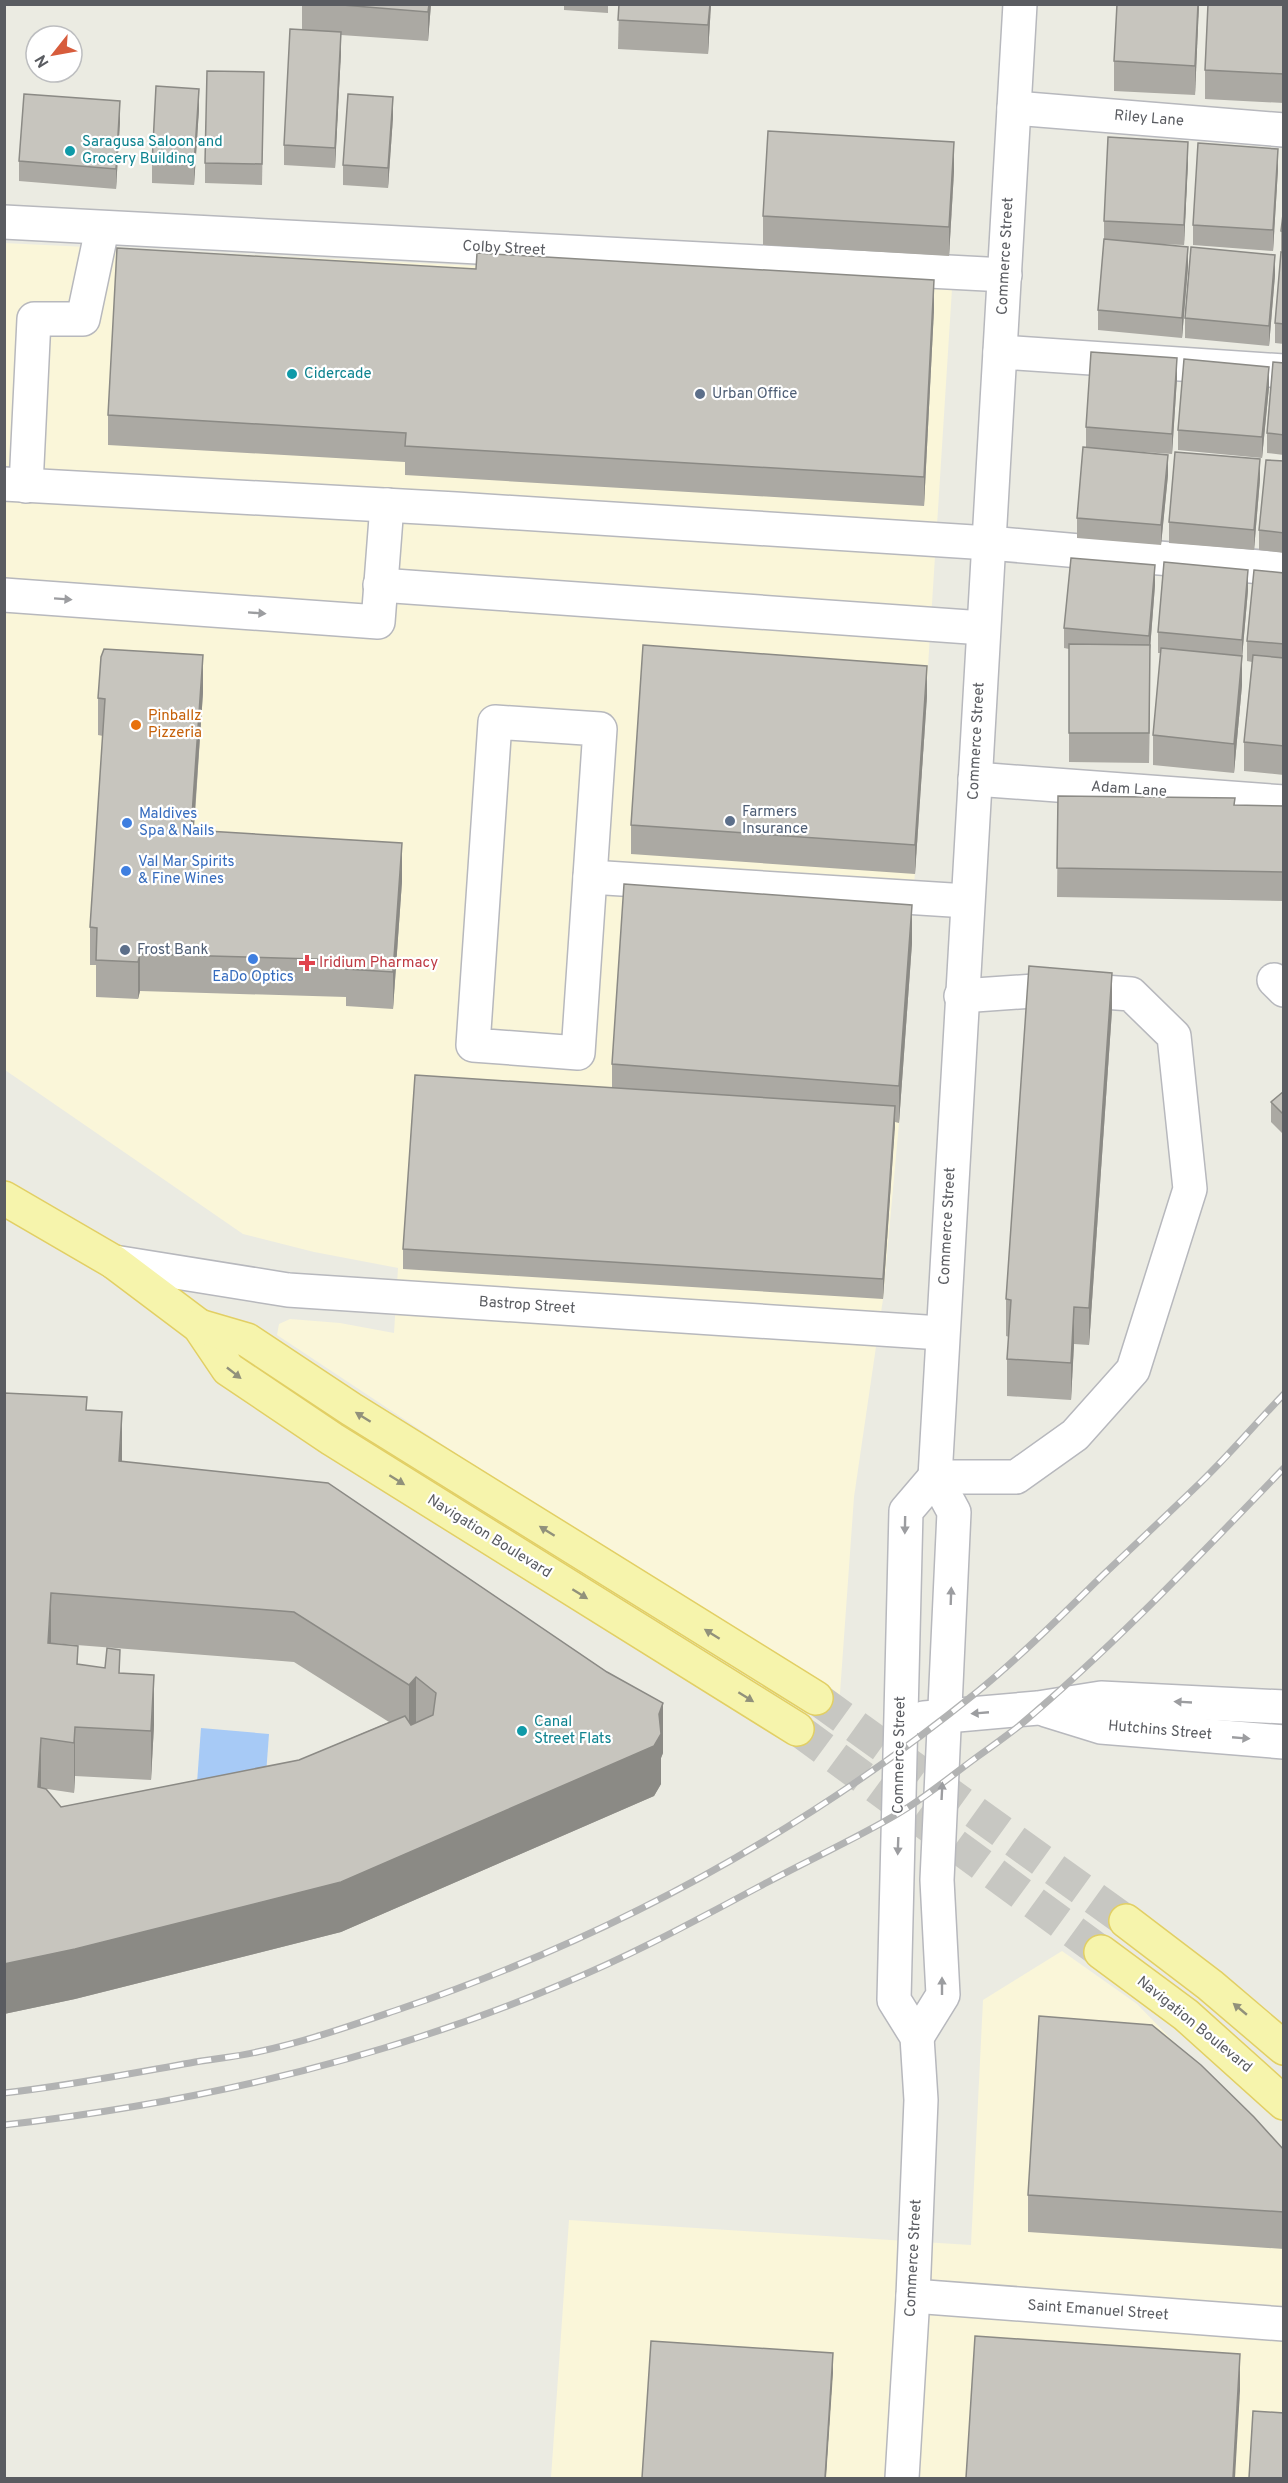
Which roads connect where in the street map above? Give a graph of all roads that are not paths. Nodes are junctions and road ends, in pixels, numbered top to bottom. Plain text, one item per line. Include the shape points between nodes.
1 (1020, 4) edge
2 (1014, 108) junction
3 (1284, 130) edge
4 (4, 222) edge
5 (102, 229) junction
6 (1005, 275) junction
7 (1000, 352) junction
8 (1284, 371) edge
9 (15, 485) edge
10 (387, 505) junction
11 (988, 543) junction
12 (1284, 569) edge
13 (380, 585) junction
14 (4, 595) edge
15 (983, 628) junction
16 (975, 779) junction
17 (1284, 801) edge
18 (590, 878) junction
19 (967, 901) junction
20 (961, 996) junction
21 (4, 1198) edge
22 (114, 1262) junction
23 (199, 1326) junction
24 (941, 1334) junction
25 (935, 1477) junction
26 (816, 1698) tunnel mouth
27 (1284, 1707) edge
28 (1038, 1708) junction
29 (946, 1716) junction
30 (900, 1720) junction
31 (797, 1729) tunnel mouth
32 (1284, 1742) edge
33 (1126, 1921) tunnel mouth
34 (1101, 1952) tunnel mouth
35 (917, 2037) junction
36 (1284, 2048) edge
37 (1284, 2103) edge
38 (913, 2296) junction
39 (1284, 2324) edge
40 (902, 2478) edge

1 - 2 street, Commerce Street
2 - 3 street, Riley Lane
2 - 6 street, Commerce Street
4 - 5 street, Colby Street
5 - 6 street, Colby Street
5 - 9 street via 83,319 34,319
6 - 7 street, Commerce Street
7 - 8 street
7 - 11 street, Commerce Street
9 - 10 street
10 - 11 street
10 - 13 street
11 - 12 street
11 - 15 street, Commerce Street
14 -> 13 street via 378,622
13 - 15 street
15 - 16 street, Commerce Street
16 - 17 street, Adam Lane
16 - 19 street, Commerce Street
18 - 18 street via 578,1053 473,1046 495,722 600,729
18 - 19 street
19 - 20 street, Commerce Street
20 - 24 street, Commerce Street
20 - 25 street via 1062,989 1131,994 1174,1036 1190,1189 1133,1370 1075,1434 1016,1477
21 - 22 main road, Navigation Boulevard
22 - 23 main road, Navigation Boulevard
22 - 24 street, Bastrop Street via 288,1290
26 -> 23 main road, Navigation Boulevard via 351,1409 248,1340
23 -> 31 main road, Navigation Boulevard via 228,1369 313,1427
24 - 25 street, Commerce Street
29 -> 25 street via 954,1512
25 -> 30 street, Commerce Street via 906,1511
27 -> 28 street, Hutchins Street via 1101,1698
28 -> 29 street, Hutchins Street
28 -> 32 street, Hutchins Street via 1101,1726
29 - 30 street, Hutchins Street
35 -> 29 street via 943,1995 937,1880
30 -> 35 street, Commerce Street via 894,2000
36 -> 33 main road
34 - 37 main road, Navigation Boulevard via 1186,2015
35 - 38 street, Commerce Street via 921,2100
38 - 39 street, Saint Emanuel Street
38 - 40 street, Commerce Street

